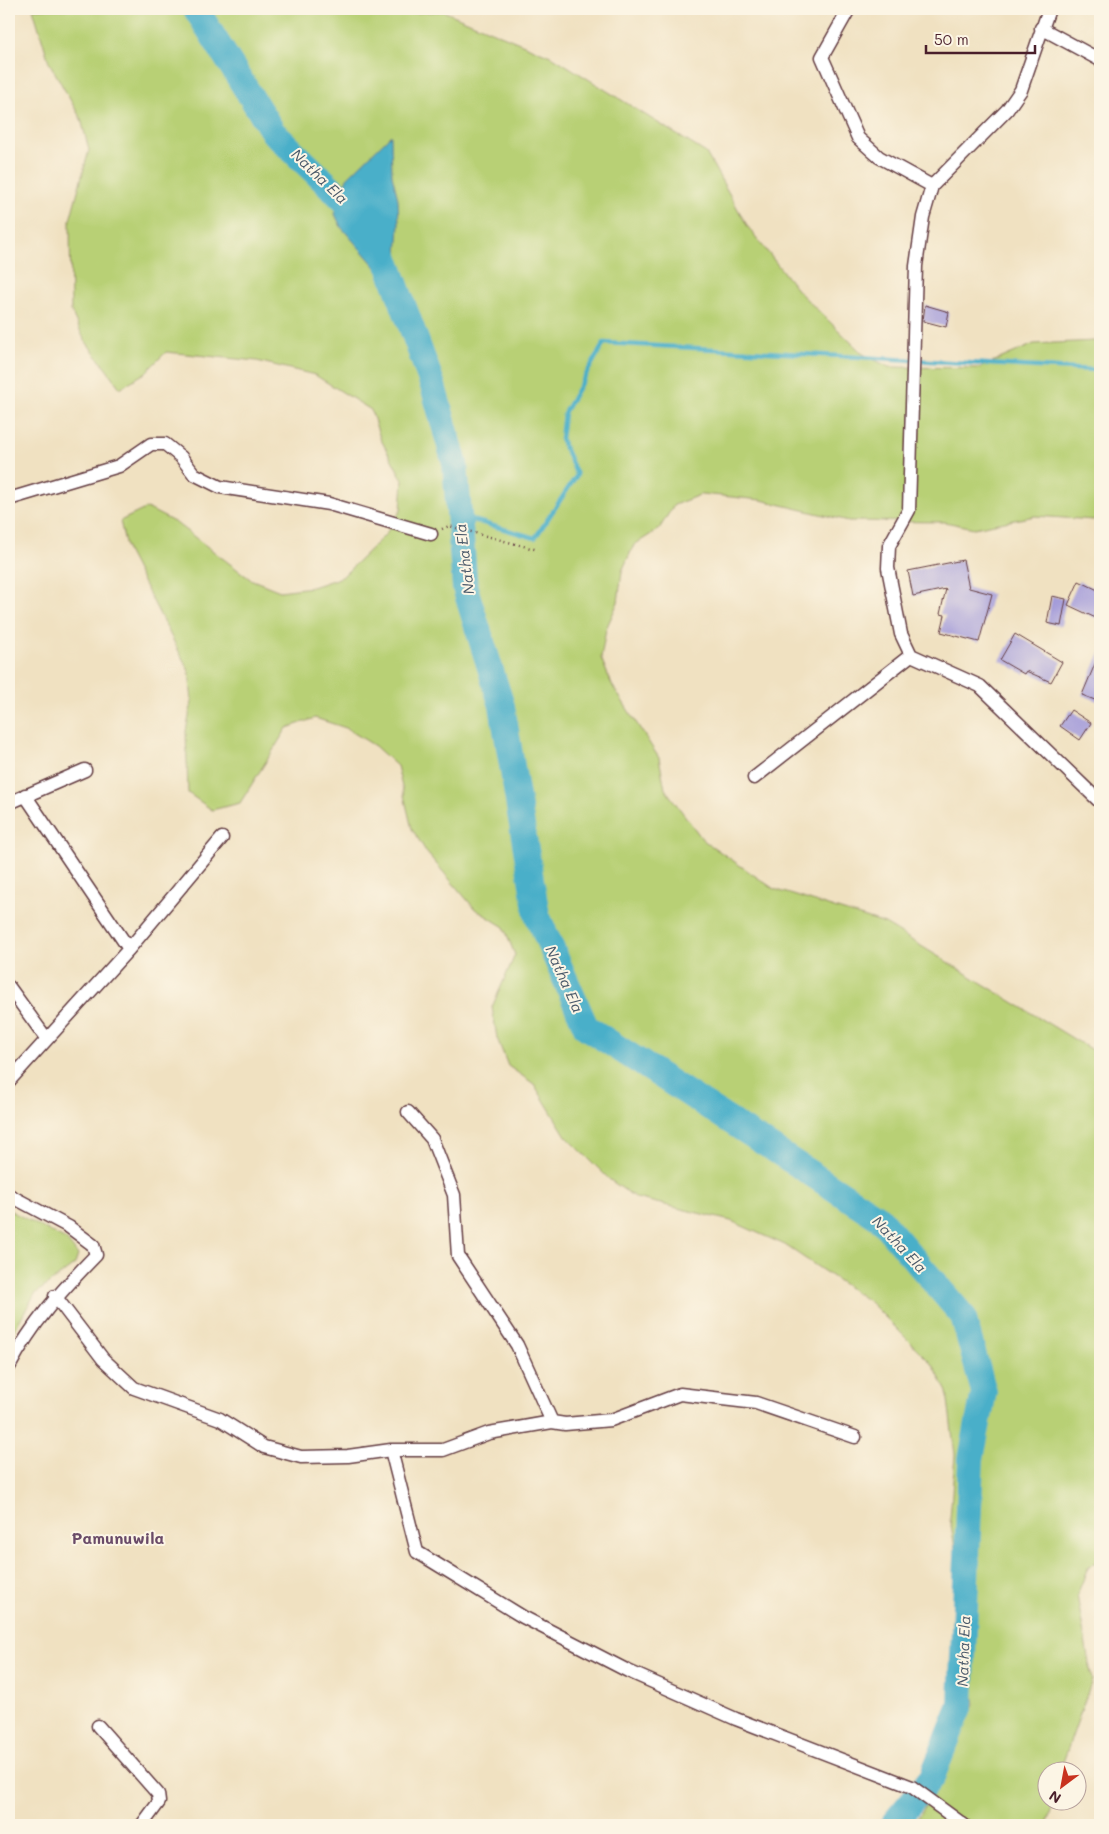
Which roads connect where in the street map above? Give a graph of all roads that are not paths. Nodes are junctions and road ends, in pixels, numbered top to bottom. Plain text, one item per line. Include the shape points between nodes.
1 (849, 9) edge
2 (1049, 9) edge
3 (1042, 28) junction
4 (1100, 60) edge
5 (932, 186) junction
6 (9, 499) edge
7 (431, 534) dead end
8 (911, 655) junction
9 (85, 770) dead end
10 (754, 778) dead end
11 (25, 795) junction
12 (1100, 802) edge
13 (9, 803) edge
14 (222, 838) dead end
15 (130, 949) junction
16 (9, 987) edge
17 (46, 1038) junction
18 (9, 1081) edge
19 (408, 1112) dead end
20 (9, 1195) edge
21 (56, 1296) junction
22 (9, 1367) edge
23 (552, 1422) junction
24 (855, 1437) dead end
25 (391, 1450) junction
26 (98, 1726) dead end
27 (142, 1825) edge
28 (964, 1825) edge

1 - 5 street via 822,57 858,138 879,157
2 - 3 street
3 - 4 street
3 - 5 street via 1021,90 1008,110
5 - 8 street via 923,217 916,266 909,510 889,546 888,568 901,634
6 - 7 street via 119,466 151,444 165,444 181,456 194,474 220,487 329,504
8 - 10 street
8 - 12 street via 980,686
9 - 11 street
11 - 13 street
11 - 15 street
14 - 15 street
15 - 17 street
16 - 17 street
17 - 18 street
19 - 23 street via 432,1139 454,1195 458,1256 517,1345
20 - 21 street via 69,1226 94,1245 96,1255
21 - 22 street via 24,1339
21 - 25 street via 103,1359 134,1388 220,1419 264,1447 301,1457 348,1456
23 - 24 street via 611,1420 680,1394 756,1403
23 - 25 street via 489,1433 443,1450
25 - 28 street via 417,1552 523,1617 628,1671 736,1719 912,1787
26 - 27 street via 158,1794 160,1802

